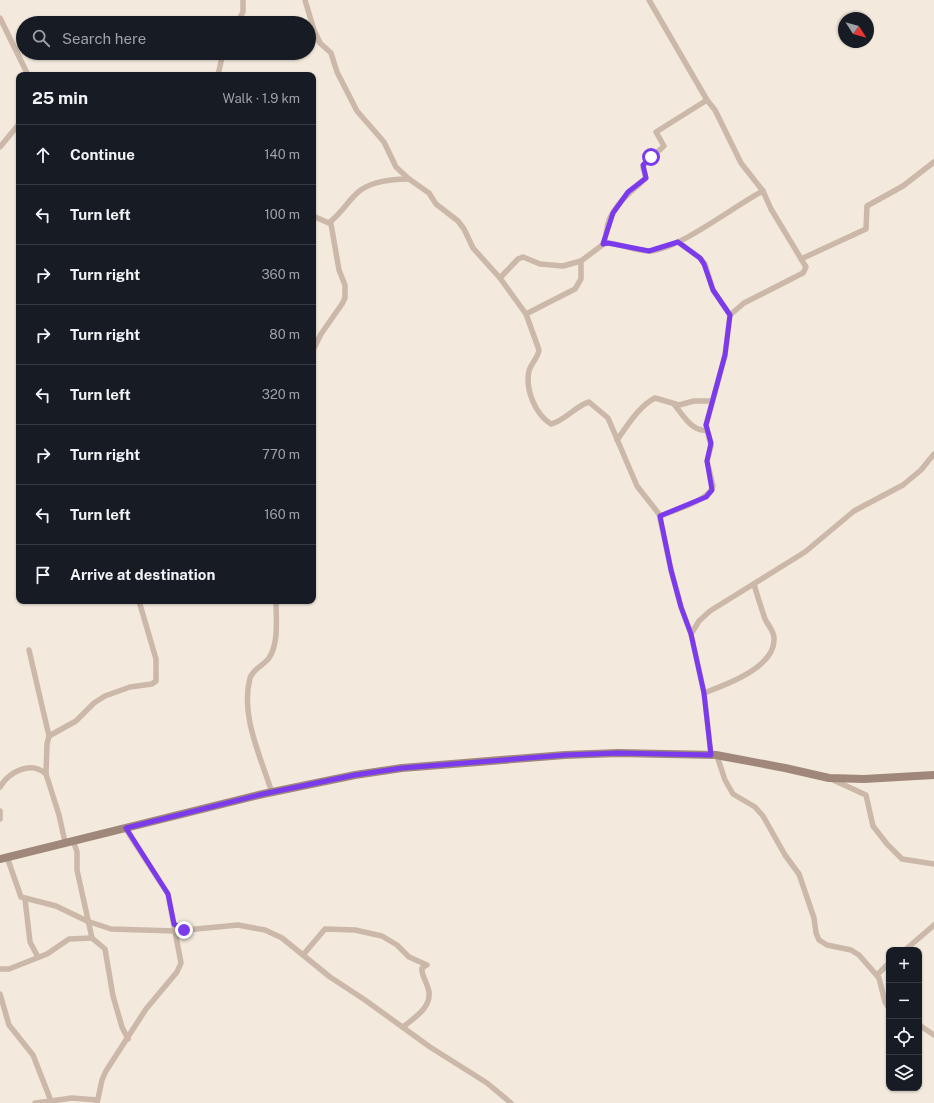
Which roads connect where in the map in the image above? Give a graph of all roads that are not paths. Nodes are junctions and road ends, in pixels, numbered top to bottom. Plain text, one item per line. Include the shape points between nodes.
1 (243, 0) edge
2 (305, 0) edge
3 (649, 0) edge
4 (241, 16) edge
5 (310, 16) edge
6 (0, 18) edge
7 (316, 34) edge
8 (16, 51) edge
9 (21, 60) edge
10 (222, 60) edge
11 (27, 72) edge
12 (219, 72) edge
13 (708, 100) junction
14 (16, 128) edge
15 (0, 147) edge
16 (934, 162) edge
17 (409, 179) junction
18 (763, 191) junction
19 (316, 217) edge
20 (330, 222) junction
21 (678, 242) junction
22 (603, 244) junction
23 (801, 259) junction
24 (581, 261) junction
25 (500, 278) junction
26 (526, 314) junction
27 (730, 315) junction
28 (316, 344) edge
29 (712, 401) junction
30 (674, 404) junction
31 (706, 430) junction
32 (617, 440) junction
33 (934, 454) edge
34 (660, 516) junction
35 (754, 584) junction
36 (140, 604) edge
37 (276, 604) edge
38 (691, 634) junction
39 (29, 650) dead end
40 (704, 693) junction
41 (49, 736) junction
42 (714, 756) junction
43 (46, 774) junction
44 (934, 775) edge
45 (829, 778) junction
46 (0, 787) edge
47 (272, 793) junction
48 (0, 811) edge
49 (0, 819) edge
50 (126, 828) junction
51 (69, 841) junction
52 (3, 858) edge
53 (934, 864) edge
54 (25, 899) junction
55 (87, 921) junction
56 (174, 924) junction
57 (934, 925) edge
58 (184, 930) junction
59 (175, 931) junction
60 (92, 938) junction
61 (908, 947) edge
62 (303, 955) junction
63 (38, 957) junction
64 (886, 966) edge
65 (0, 969) edge
66 (877, 975) junction
67 (0, 994) edge
68 (886, 1000) edge
69 (403, 1027) junction
70 (922, 1027) edge
71 (934, 1035) edge
72 (128, 1039) junction
73 (51, 1101) junction
74 (97, 1102) edge
75 (35, 1103) edge
76 (511, 1103) edge

1 - 4 street
2 - 5 street
3 - 13 street
6 - 8 street
7 - 17 street via 320,43 331,53 337,72 357,110 379,134 396,167
9 - 11 street
10 - 12 street
13 - 18 street via 716,110 741,163
13 - 22 street via 656,132 664,146 645,163 643,167 646,178 628,192 613,213
14 - 15 street
16 - 23 street via 903,186 867,206 866,229
17 - 20 street via 398,179 366,187
17 - 25 street via 429,193 436,204 458,221 473,248
18 - 21 street
18 - 23 street
19 - 20 street
20 - 28 street via 339,270 345,285 345,298
21 - 22 street via 649,251
21 - 27 street via 700,258 713,290
22 - 24 street
23 - 27 street via 806,267 803,273 744,303
24 - 25 street via 554,266 523,257
24 - 26 street via 582,279 575,289
25 - 26 street
26 - 32 street via 539,350 529,371 529,381 533,403 539,413 551,424 589,402 608,418
27 - 29 street via 725,355
29 - 30 street
29 - 31 street
30 - 31 street via 694,428
30 - 32 street via 660,398 649,401
31 - 34 street via 711,443 707,461 712,490 706,497
32 - 34 street via 637,486 655,506
33 - 35 street via 921,470 903,485 854,512 805,552
34 - 38 street via 671,570
35 - 38 street via 710,611 699,621
35 - 40 street via 774,638 771,653 735,681
36 - 41 street via 156,659 156,681 105,696 76,721
37 - 47 street via 273,650 264,664 252,674 248,704 259,756
38 - 40 street
39 - 41 street
40 - 42 street
41 - 43 street
42 - 45 street
42 - 47 street via 618,753 565,755 402,768 355,775
42 - 66 street via 733,794 755,807 763,816 799,874 819,940 828,946 855,952
43 - 46 street via 35,769 16,771 7,777
43 - 51 street
44 - 45 street via 864,780
45 - 53 street via 866,795 873,826 902,859
47 - 50 street
48 - 49 street
50 - 51 street
50 - 56 street via 168,894
51 - 52 street
51 - 55 street via 77,852 77,870
52 - 54 street via 11,866 18,893
54 - 55 street via 56,906
54 - 63 street via 30,942
55 - 59 street via 111,929
55 - 60 street
56 - 58 street
56 - 59 street
57 - 61 street
58 - 59 street
58 - 62 street via 238,924 258,928 282,938
59 - 72 street via 180,967 146,1009
60 - 63 street via 69,939
60 - 72 street via 105,949 113,996
62 - 69 street via 330,977
62 - 69 street via 323,931 344,929 382,936 397,945 409,957 427,965 422,971 429,999 421,1012
63 - 65 street via 9,969
64 - 66 street
66 - 68 street
67 - 73 street via 9,1025 33,1055
69 - 76 street via 487,1083
70 - 71 street
72 - 74 street via 106,1071
73 - 74 street via 72,1098
73 - 75 street

